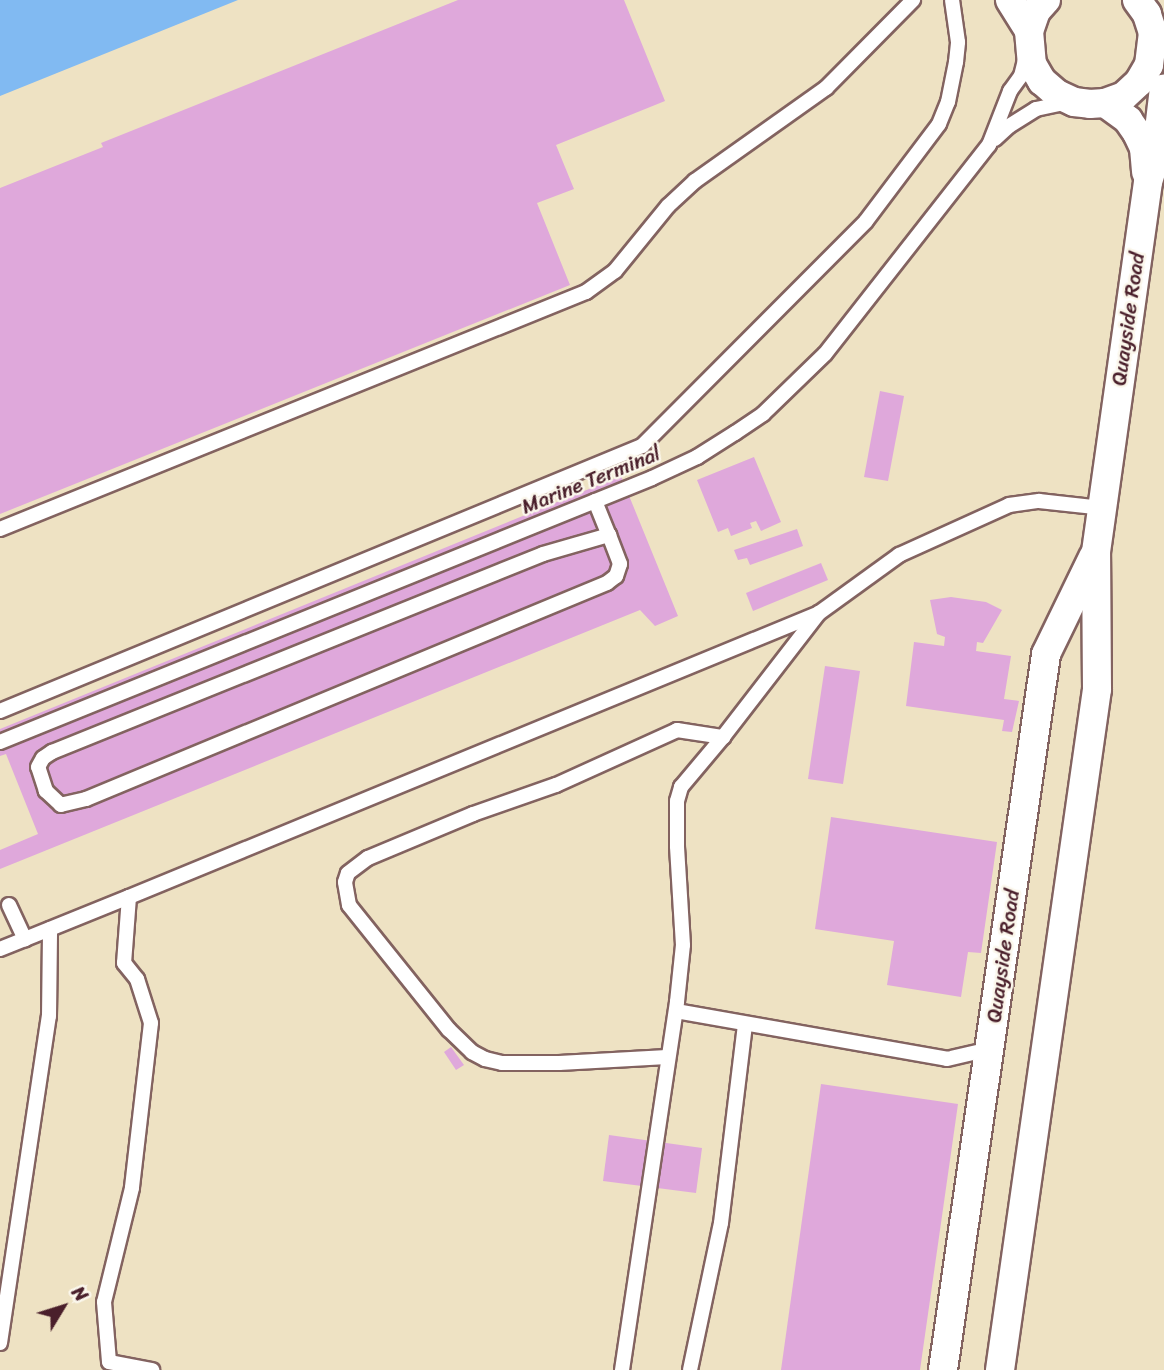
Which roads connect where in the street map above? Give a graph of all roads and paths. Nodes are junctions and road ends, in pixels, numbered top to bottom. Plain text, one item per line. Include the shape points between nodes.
1 (913, 0) edge
2 (952, 0) edge
3 (1010, 0) edge
4 (1046, 0) edge
5 (1137, 0) edge
6 (1029, 38) junction
7 (1159, 68) edge
8 (1074, 103) junction
9 (1105, 103) junction
10 (989, 145) junction
11 (1147, 182) junction
12 (595, 501) junction
13 (1102, 508) junction
14 (0, 529) edge
15 (609, 535) junction
16 (1096, 552) junction
17 (819, 613) junction
18 (0, 711) edge
19 (723, 737) junction
20 (0, 743) edge
21 (129, 897) junction
22 (9, 905) dead end
23 (50, 929) junction
24 (24, 939) junction
25 (0, 949) edge
26 (676, 1011) junction
27 (745, 1024) junction
28 (990, 1049) junction
29 (667, 1057) junction
30 (0, 1343) edge
31 (152, 1370) edge
32 (622, 1370) edge
33 (691, 1370) edge
34 (943, 1370) edge
35 (1000, 1370) edge

1 - 14 lane via 845,72 695,181 668,206 615,271 586,292
2 - 18 lane via 956,62 939,124 866,221 642,446
3 - 6 street
4 - 6 street via 1037,11
5 - 7 street, Quayside Road via 1147,13
6 - 8 street via 1032,64 1042,81
6 - 10 lane, Marine Terminal via 1021,76 1010,91
7 - 9 street via 1124,96
7 - 11 street, Quayside Road via 1156,155
8 - 9 street
8 - 10 lane via 1036,109
9 - 11 street via 1137,133 1144,149
10 - 12 lane, Marine Terminal via 808,372 763,414 716,446
11 - 13 street, Quayside Road
12 - 15 lane
12 - 20 lane, Marine Terminal
13 - 16 street, Quayside Road
13 - 17 lane via 1039,501 1009,505 917,544
15 - 15 lane via 619,570 607,583 578,597 86,799 61,805 46,791 38,768 52,752 543,554
16 - 28 street, Quayside Road via 1045,653
16 - 35 street, Quayside Road via 1097,689
17 - 19 lane
17 - 21 lane
19 - 26 lane via 690,773 677,801 683,945
19 - 29 lane via 677,730 555,785 368,858 348,873 345,882 349,905 449,1030 472,1052 502,1063
21 - 23 lane
21 - 31 lane via 124,962 137,979 151,1023 132,1188 104,1302 109,1362
22 - 24 lane
23 - 24 lane
23 - 30 lane via 49,1016
24 - 25 lane
26 - 27 lane
26 - 29 lane
27 - 28 lane via 947,1059
27 - 33 lane via 721,1223
28 - 34 street, Quayside Road
29 - 32 lane

